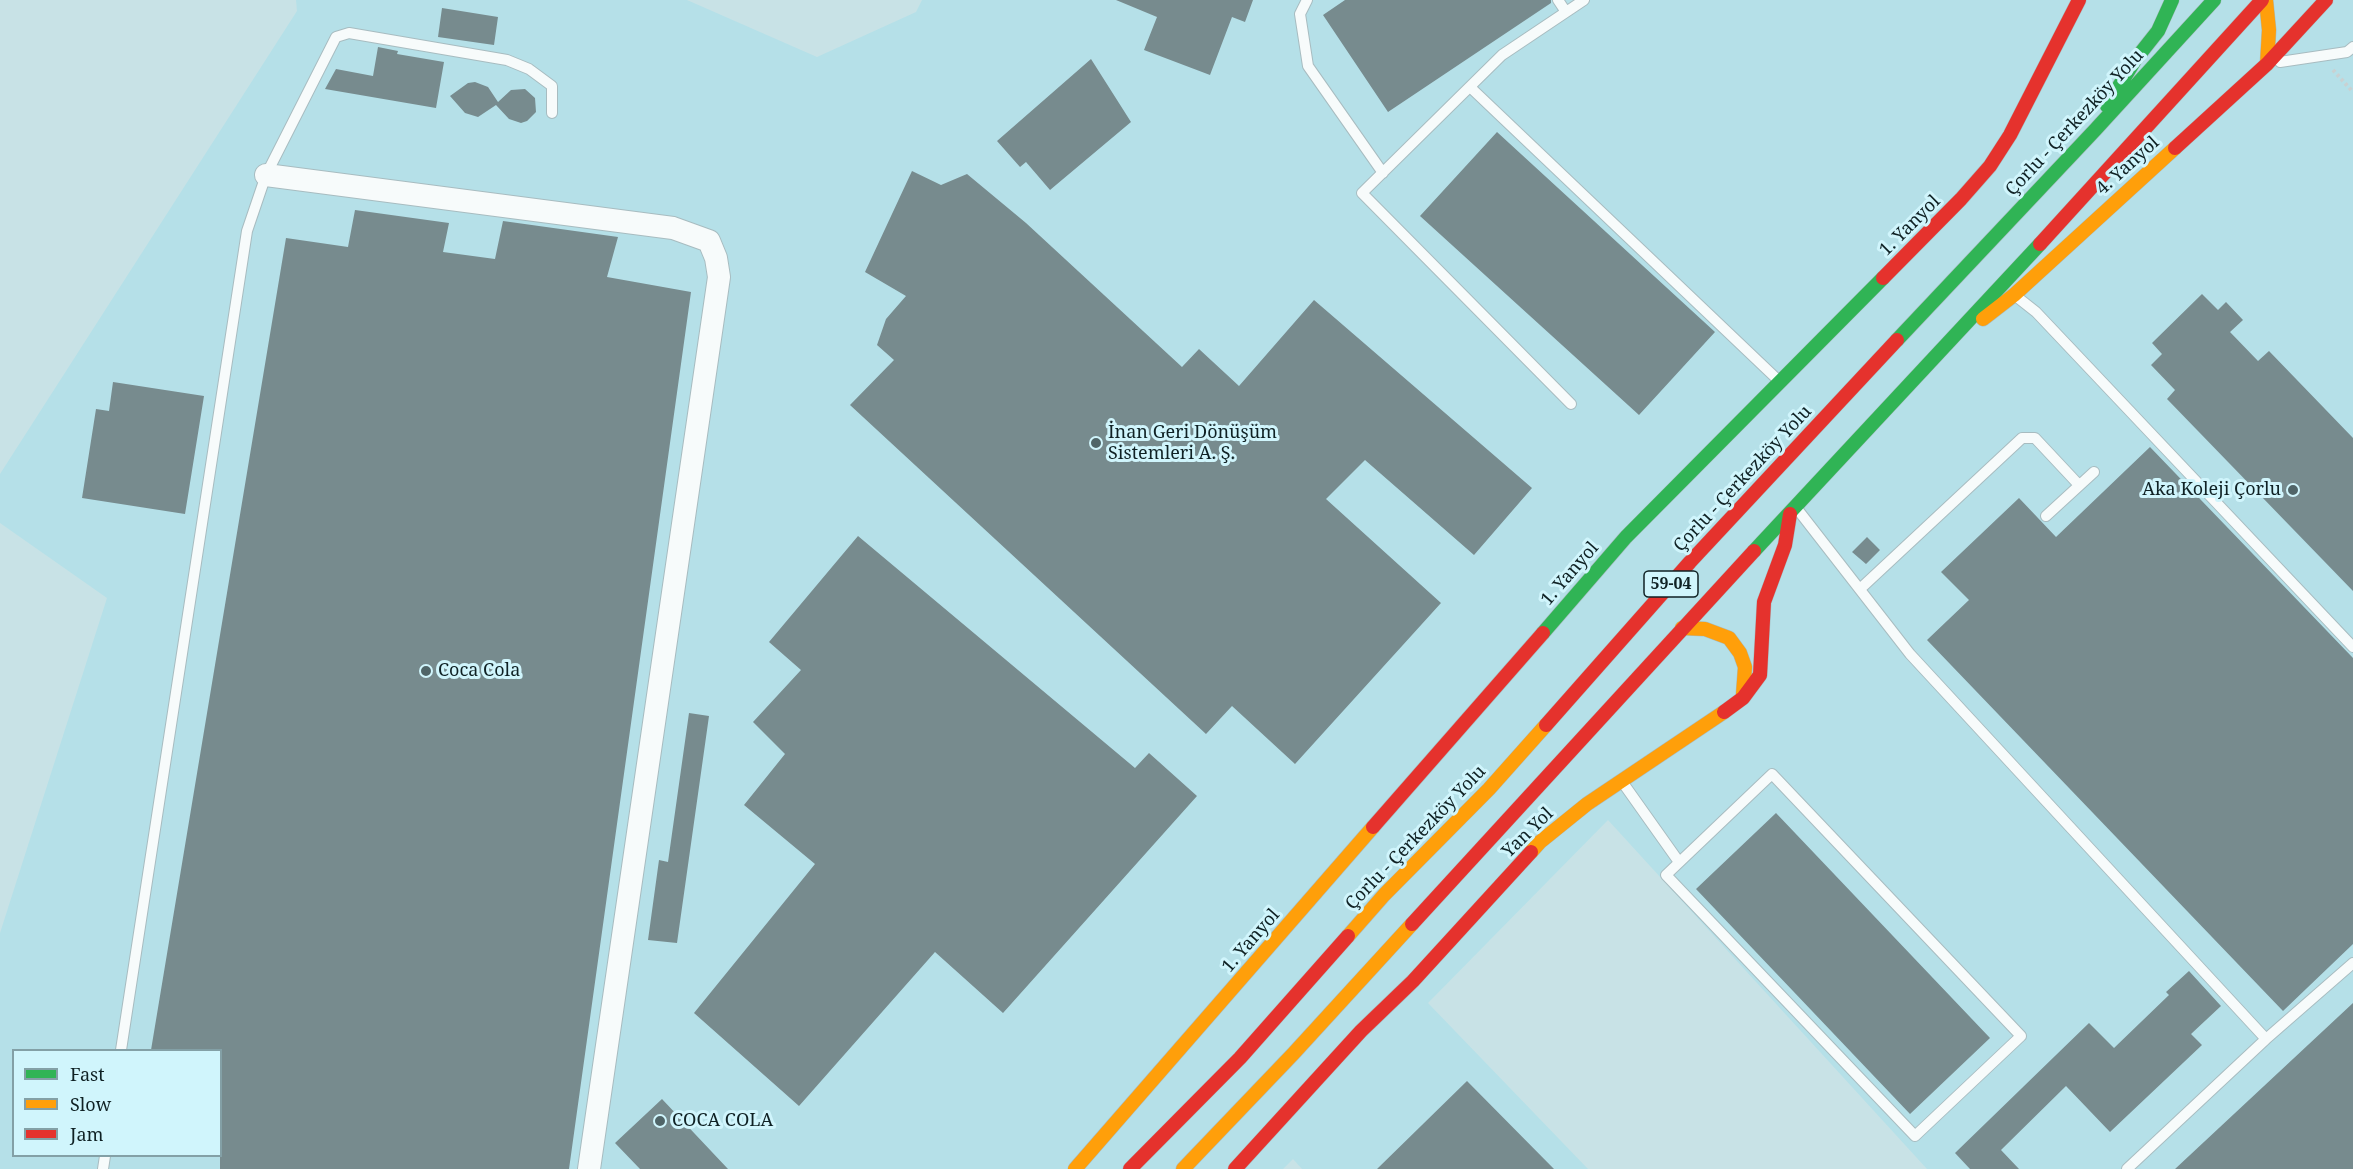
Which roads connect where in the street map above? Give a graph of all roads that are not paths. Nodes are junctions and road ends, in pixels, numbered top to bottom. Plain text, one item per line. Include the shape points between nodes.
1 (1307, 0) edge
2 (1558, 0) edge
3 (1584, 0) edge
4 (2079, 0) edge
5 (2172, 0) edge
6 (2214, 0) edge
7 (2264, 0) edge
8 (2326, 0) edge
9 (1566, 12) junction
10 (2351, 53) edge
11 (2267, 64) junction
12 (1470, 87) junction
13 (552, 113) dead end
14 (2095, 130) junction
15 (1383, 173) junction
16 (266, 175) junction
17 (2014, 295) junction
18 (1944, 348) junction
19 (1780, 382) junction
20 (1571, 404) dead end
21 (2094, 472) dead end
22 (2079, 486) junction
23 (1793, 511) junction
24 (2046, 516) dead end
25 (1860, 589) junction
26 (1682, 628) junction
27 (2353, 646) edge
28 (1743, 698) junction
29 (1621, 781) junction
30 (1679, 862) junction
31 (2353, 963) edge
32 (2266, 1039) junction
33 (121, 1049) edge
34 (590, 1169) edge
35 (1075, 1169) edge
36 (1130, 1169) edge
37 (1183, 1169) edge
38 (1235, 1169) edge
39 (2127, 1169) edge

1 - 15 lane via 1300,14 1308,66
2 - 9 lane
3 - 9 lane
4 - 19 main road, 1. Yanyol via 1990,166
5 - 14 main road via 2158,31 2116,87
6 - 14 main road, Çorlu - Çerkezköy Yolu / 59-04
7 - 11 main road via 2269,30
7 - 18 main road, 59-04
8 - 11 main road, 4. Yanyol
9 - 12 lane via 1502,55
10 - 11 lane
11 - 17 main road, 4. Yanyol
12 - 15 lane
12 - 19 lane
13 - 16 lane via 552,86 529,69 507,60 349,33 336,37
14 - 36 main road, Çorlu - Çerkezköy Yolu / 59-04 via 1698,553 1489,789 1384,895 1240,1058
15 - 20 lane via 1362,194
16 - 33 lane via 246,231
16 - 34 street via 673,228 709,241 716,258 719,277
17 - 18 main road, 4. Yanyol
17 - 27 lane via 2045,320
18 - 23 main road, 59-04
19 - 35 main road, 1. Yanyol via 1626,537
21 - 22 lane
22 - 24 lane
22 - 25 lane via 2035,438 2022,438
23 - 25 lane
23 - 26 main road, 59-04
23 - 28 main road, Yan Yol via 1764,602 1760,675
25 - 32 lane via 1910,654
26 - 28 main road via 1706,628 1728,638 1740,652 1745,667
26 - 37 main road, 59-04 via 1301,1046
28 - 29 main road, Yan Yol
29 - 30 lane
29 - 38 main road, Yan Yol via 1540,842
30 - 30 lane via 1666,875 1915,1136 2021,1036 1772,774
31 - 32 lane
32 - 39 lane

